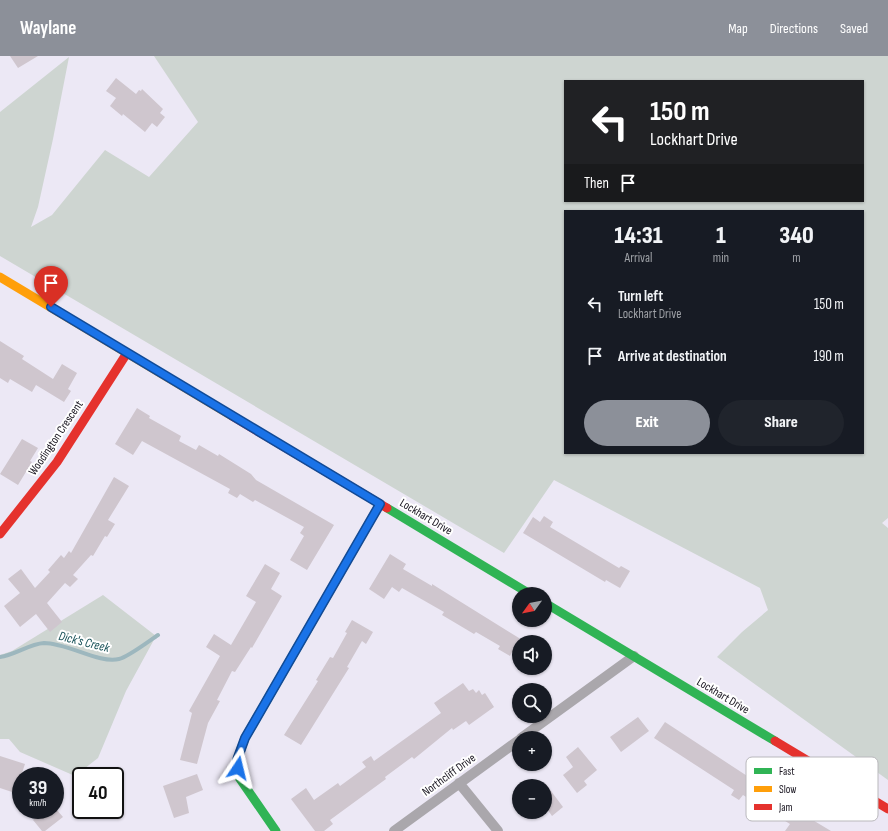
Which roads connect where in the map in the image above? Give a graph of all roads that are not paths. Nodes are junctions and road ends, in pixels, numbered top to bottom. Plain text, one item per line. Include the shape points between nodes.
1 (0, 277) edge
2 (127, 353) junction
3 (380, 504) junction
4 (0, 534) edge
5 (518, 587) edge
6 (552, 607) edge
7 (634, 656) junction
8 (531, 731) edge
9 (512, 745) edge
10 (802, 757) edge
11 (460, 783) junction
12 (878, 803) edge
13 (888, 809) edge
14 (276, 831) edge
15 (394, 831) edge
16 (498, 831) edge

1 - 2 street, Lockhart Drive
2 - 3 street, Lockhart Drive
2 - 4 street, Woodington Crescent via 57,462
3 - 5 street, Lockhart Drive
3 - 14 street via 245,738 237,760 238,776
6 - 7 street, Lockhart Drive
7 - 8 street, Northcliff Drive
7 - 10 street, Lockhart Drive
9 - 11 street, Northcliff Drive
11 - 15 street, Northcliff Drive
11 - 16 street
12 - 13 street, Lockhart Drive

